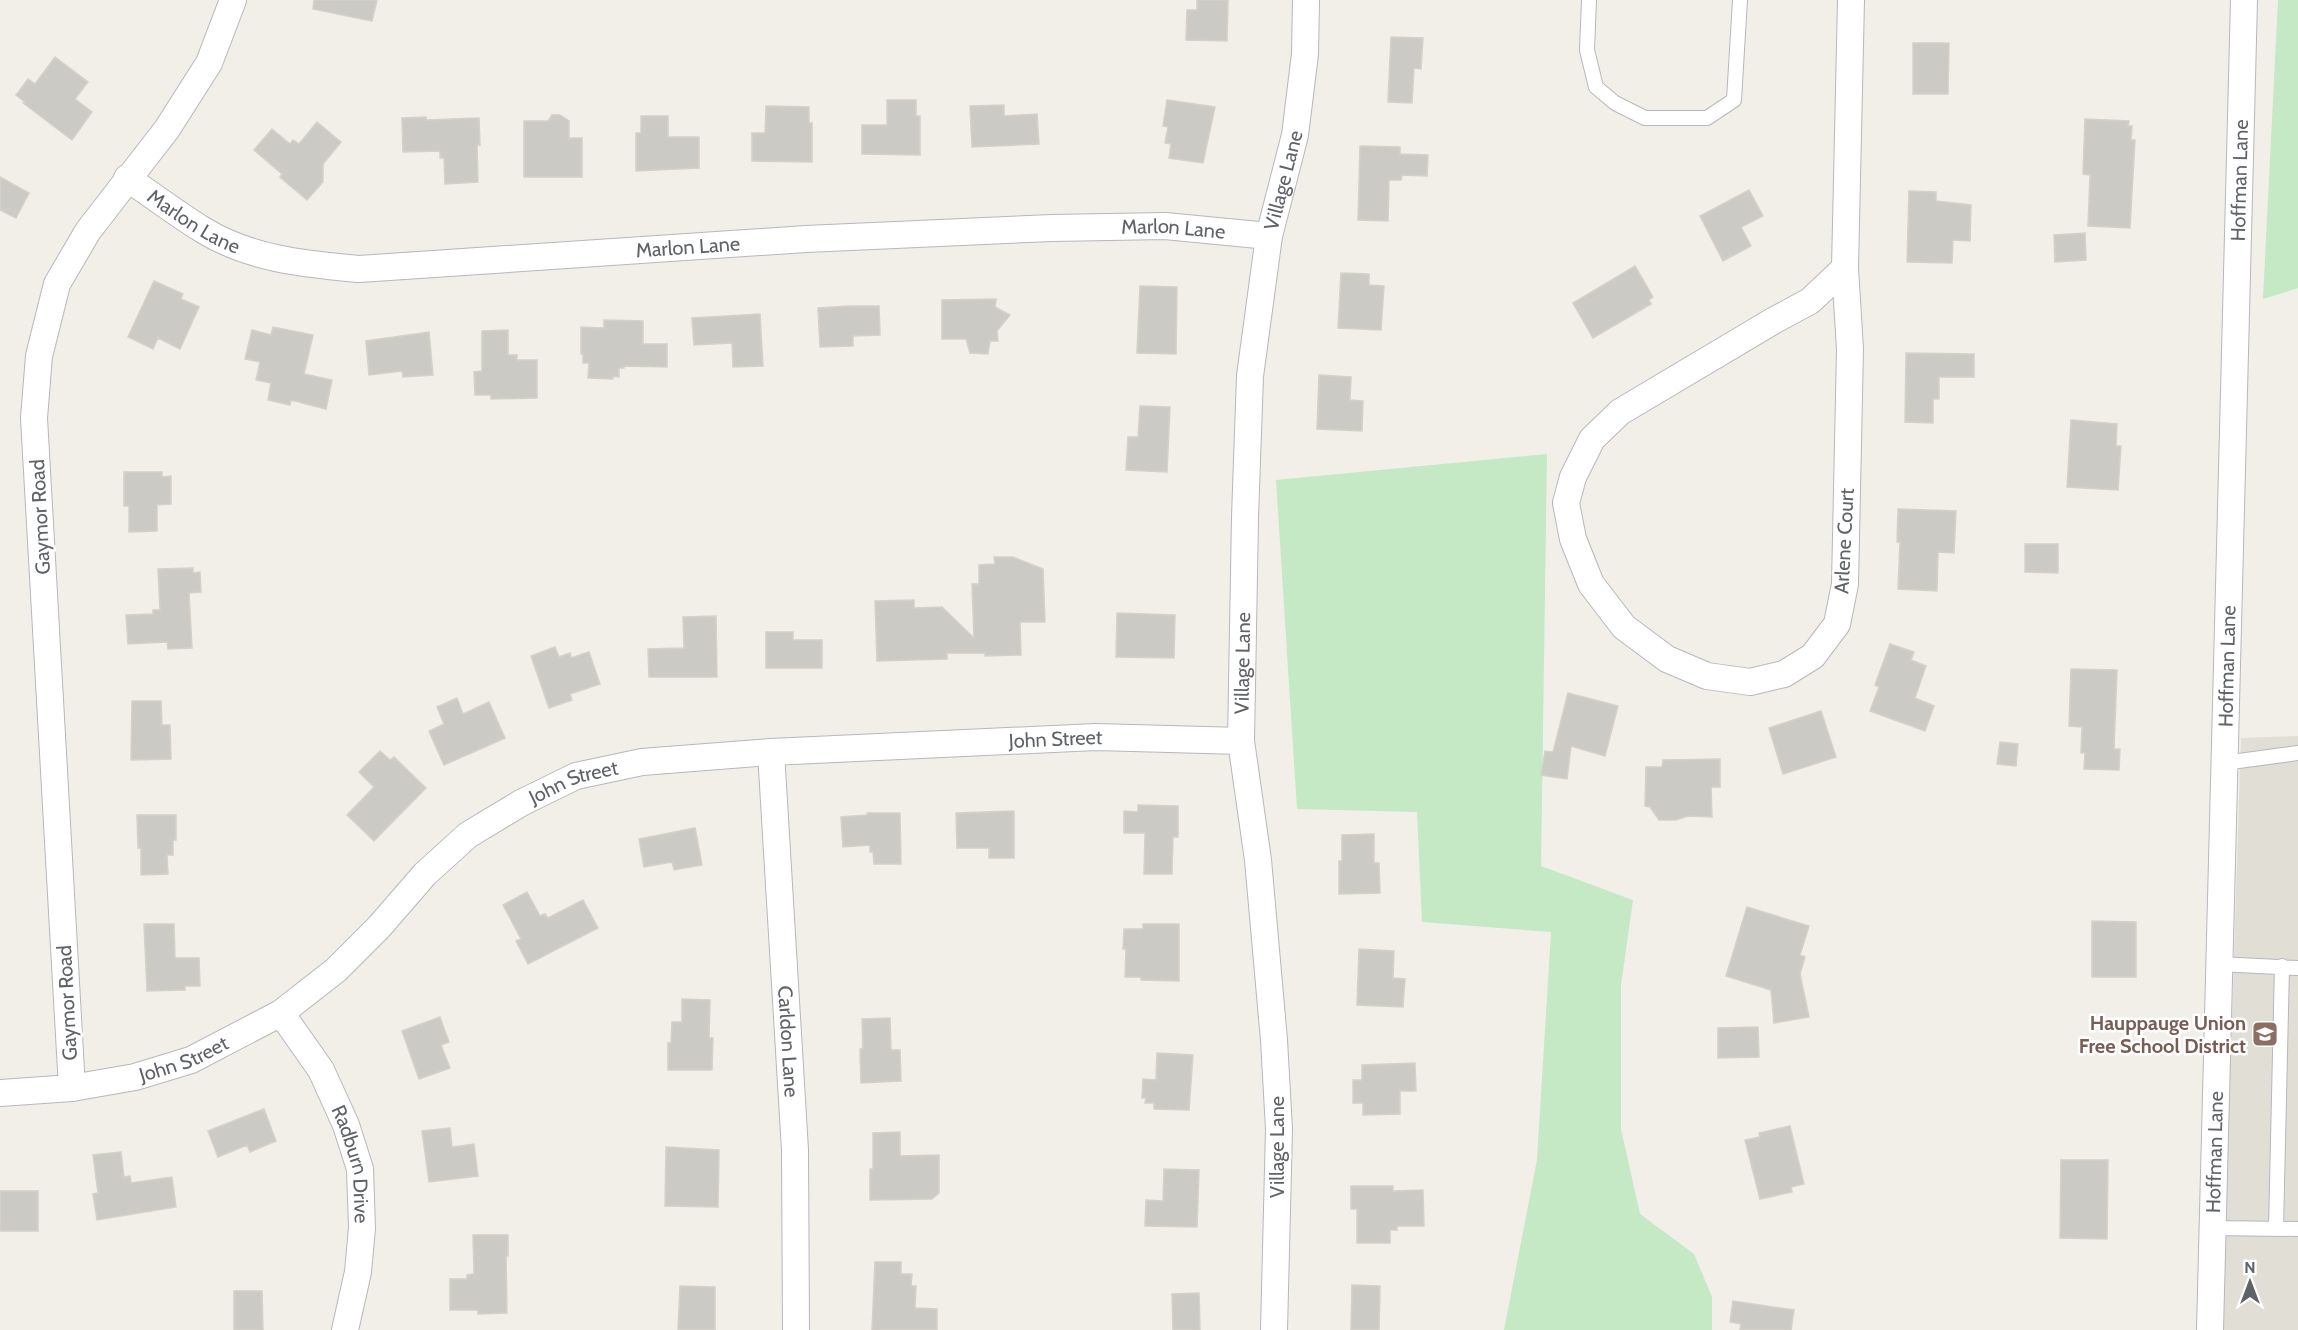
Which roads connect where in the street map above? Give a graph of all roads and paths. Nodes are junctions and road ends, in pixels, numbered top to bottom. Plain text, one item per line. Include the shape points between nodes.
1 (233, 0) edge
2 (1306, 0) edge
3 (1589, 0) edge
4 (1740, 0) edge
5 (1851, 0) edge
6 (2244, 0) edge
7 (127, 177) junction
8 (1269, 236) junction
9 (1845, 268) junction
10 (1241, 741) junction
11 (771, 752) junction
12 (2298, 753) edge
13 (2224, 763) junction
14 (2219, 964) junction
15 (2282, 966) junction
16 (2298, 968) edge
17 (281, 1013) junction
18 (72, 1089) junction
19 (0, 1093) edge
20 (2212, 1228) junction
21 (2276, 1228) junction
22 (2298, 1228) edge
23 (345, 1330) edge
24 (796, 1330) edge
25 (1274, 1330) edge
26 (2210, 1330) edge

1 - 7 street, Gaymor Road via 209,63 166,129
2 - 8 street, Village Lane via 1305,54 1295,135
3 - 4 lane via 1587,50 1596,87 1615,103 1645,118 1707,118 1734,100
5 - 9 street, Arlene Court
6 - 13 street, Hoffman Lane
7 - 8 street, Marlon Lane via 204,231 251,252 299,263 359,269 1052,228 1165,226
7 - 18 street, Gaymor Road via 88,231 57,284 39,356 34,418
8 - 10 street, Village Lane via 1250,376
9 - 9 street, Arlene Court via 1850,372 1845,584 1837,624 1813,656 1784,674 1749,682 1707,676 1667,659 1624,627 1591,584 1573,539 1566,503 1573,477 1592,439 1620,412 1810,302
10 - 11 street, John Street via 1096,737
10 - 25 street, Village Lane via 1258,860 1279,1129
11 - 17 street, John Street via 642,762 576,776 520,803 468,835 425,874 336,970
11 - 24 street, Carldon Lane via 795,1150
12 - 13 lane
13 - 14 street, Hoffman Lane
14 - 15 lane
14 - 20 street, Hoffman Lane
15 - 16 lane
15 - 21 lane
17 - 18 street, John Street via 191,1060 135,1077
17 - 23 street, Radburn Drive via 321,1070 346,1125 360,1169 362,1228 358,1272
18 - 19 street, John Street
20 - 21 lane
20 - 26 street, Hoffman Lane
21 - 22 lane

